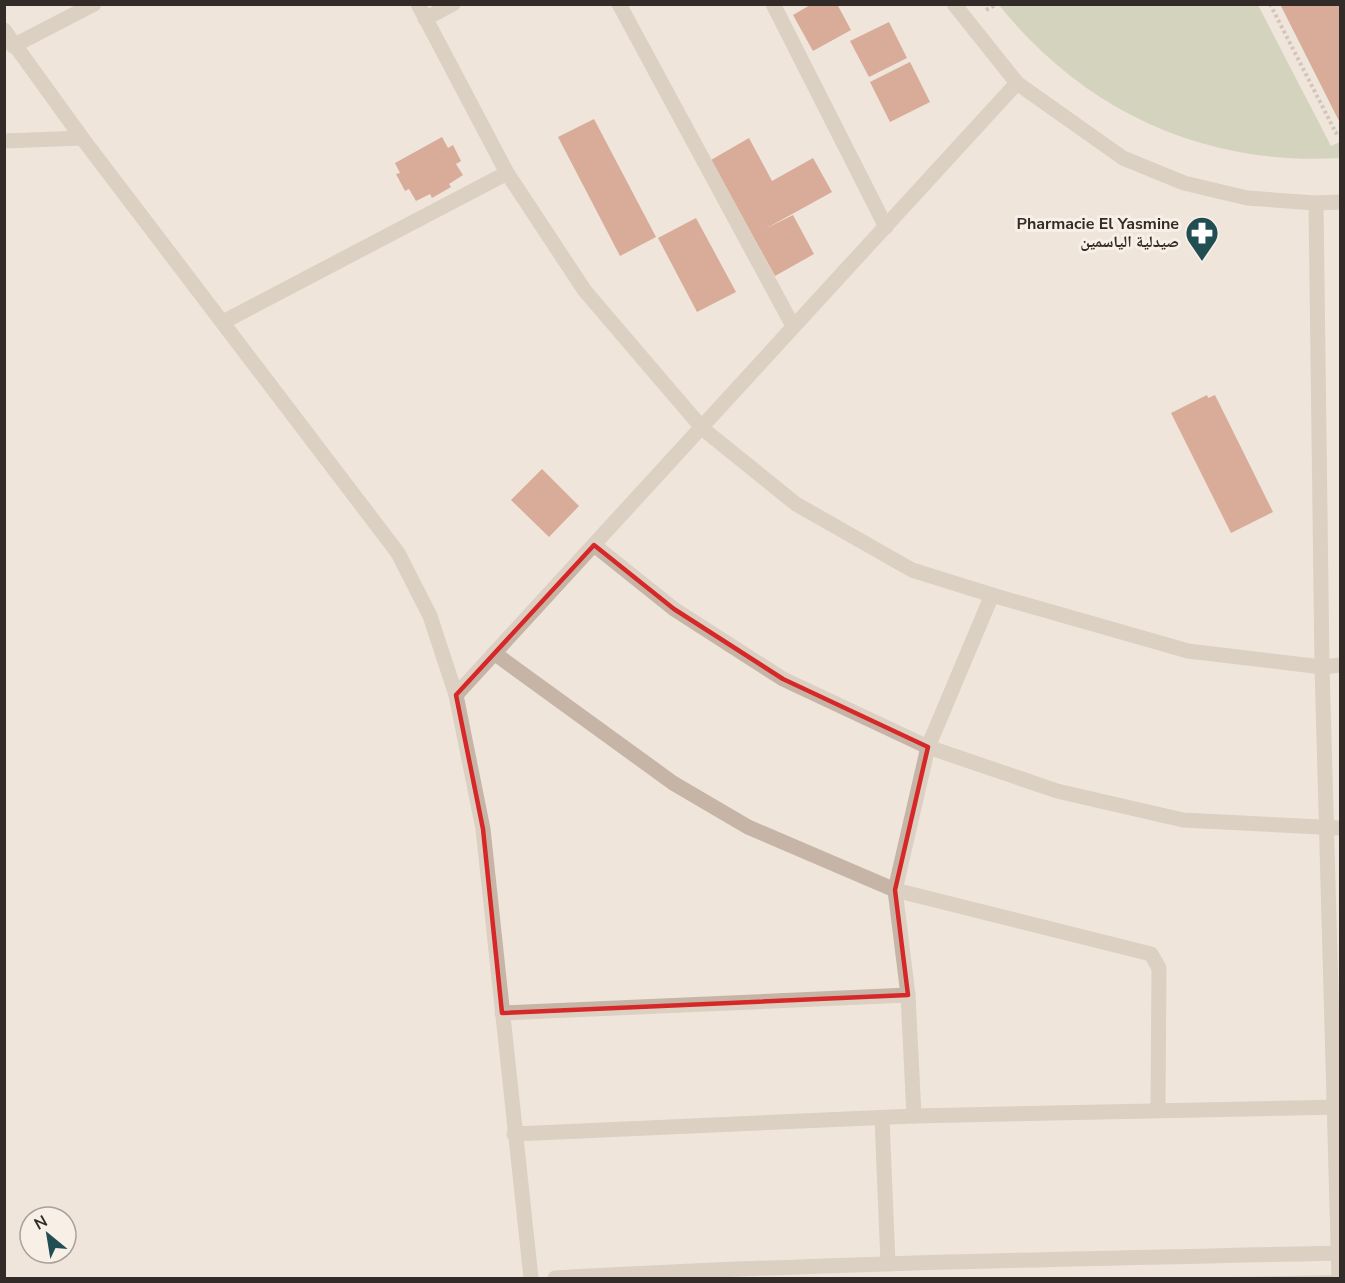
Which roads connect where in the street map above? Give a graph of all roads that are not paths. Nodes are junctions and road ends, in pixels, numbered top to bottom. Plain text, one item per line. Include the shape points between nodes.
1 (94, 4) edge
2 (418, 4) edge
3 (453, 4) edge
4 (619, 4) edge
5 (773, 4) edge
6 (954, 4) edge
7 (425, 19) junction
8 (4, 30) edge
9 (13, 46) junction
10 (1017, 83) junction
11 (82, 138) junction
12 (4, 141) edge
13 (507, 173) junction
14 (1341, 202) edge
15 (1316, 204) junction
16 (886, 227) junction
17 (223, 322) junction
18 (794, 326) junction
19 (703, 429) junction
20 (594, 545) junction
21 (992, 595) junction
22 (494, 653) junction
23 (1341, 665) edge
24 (1322, 667) junction
25 (456, 695) junction
26 (928, 747) junction
27 (1334, 829) edge
28 (895, 890) junction
29 (908, 995) junction
30 (502, 1013) junction
31 (1337, 1107) edge
32 (1158, 1109) junction
33 (914, 1116) junction
34 (882, 1119) junction
35 (514, 1134) junction
36 (1339, 1253) edge
37 (888, 1263) junction
38 (531, 1278) edge
39 (555, 1278) edge
40 (1339, 1278) edge

1 - 9 street
2 - 7 street
3 - 7 street
4 - 18 street
5 - 16 street
6 - 10 street
7 - 13 street
8 - 9 street
9 - 11 street
10 - 15 street via 1123,158 1184,183 1247,198
10 - 16 street
11 - 12 street
11 - 17 street
13 - 17 street
13 - 19 street via 585,291
14 - 15 street
15 - 24 street
16 - 18 street
17 - 25 street via 398,552 430,616
18 - 19 street
19 - 20 street
19 - 21 street via 796,504 912,570
20 - 22 street
20 - 26 street via 674,609 783,679
21 - 24 street via 1188,651
21 - 26 street
22 - 25 street
22 - 28 street via 673,783 748,827
23 - 24 street
24 - 27 street
25 - 30 street via 483,829
26 - 27 street via 1057,791 1183,820
26 - 28 street
27 - 31 street
28 - 29 street
28 - 32 street via 1151,954 1159,968
29 - 30 street
29 - 33 street
30 - 35 street
31 - 32 street
31 - 36 street
32 - 33 street
33 - 34 street
34 - 35 street
34 - 37 street
35 - 38 street
36 - 37 street
36 - 40 street
37 - 39 street

